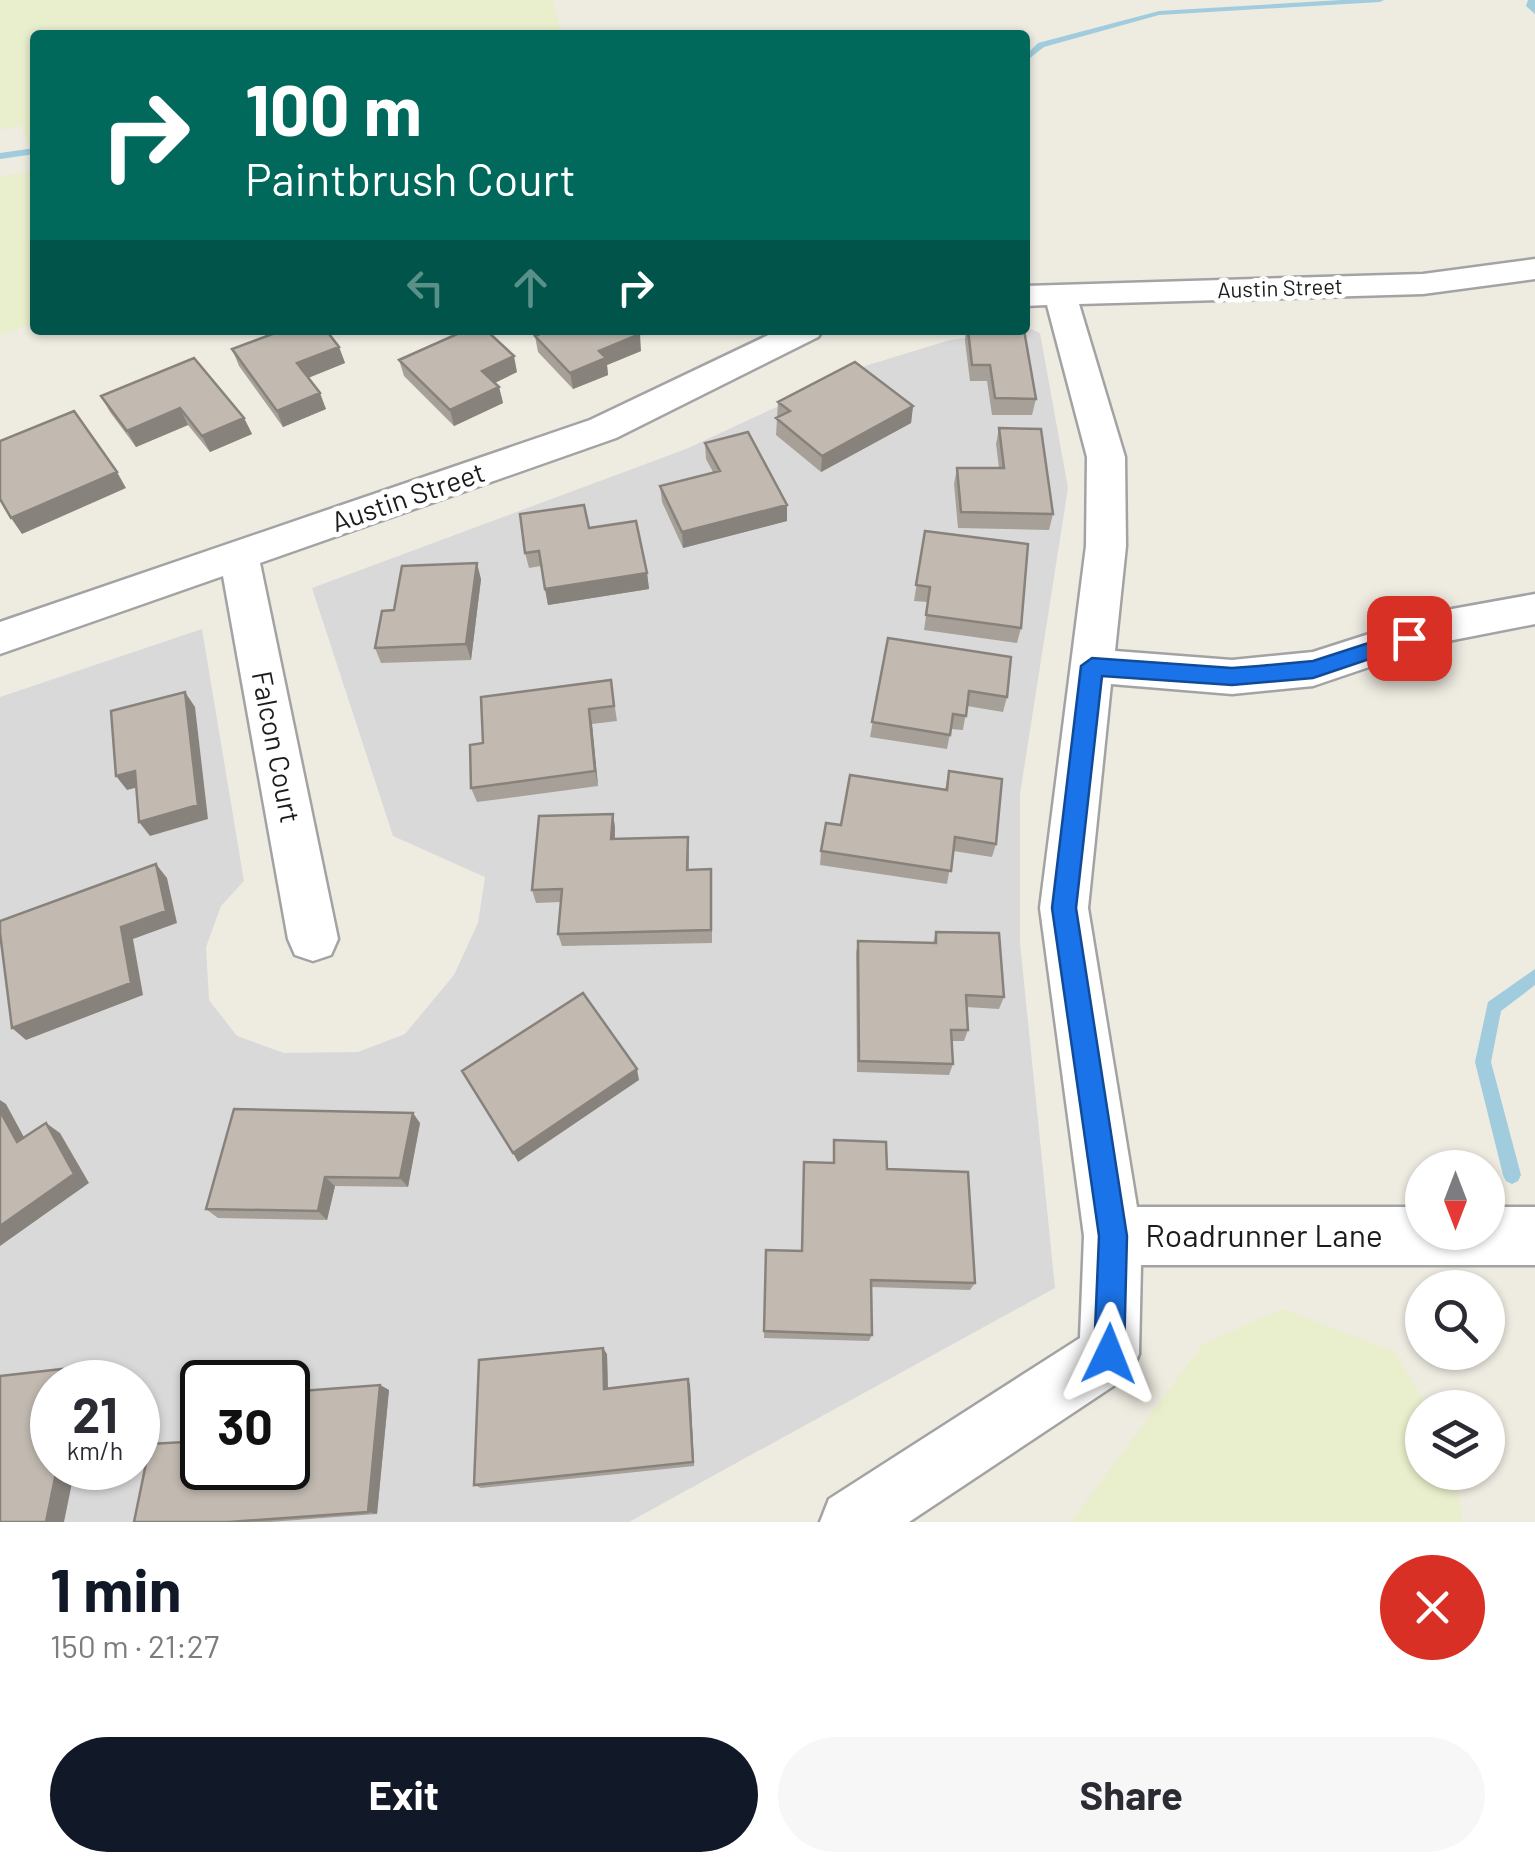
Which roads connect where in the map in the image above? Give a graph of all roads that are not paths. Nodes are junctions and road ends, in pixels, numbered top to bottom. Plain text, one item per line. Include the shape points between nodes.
1 (1535, 269) edge
2 (1042, 295) edge
3 (796, 335) edge
4 (239, 556) junction
5 (1535, 609) edge
6 (0, 638) edge
7 (1092, 666) junction
8 (313, 939) dead end
9 (1113, 1236) junction
10 (1535, 1236) edge
11 (852, 1522) edge

1 - 2 street, Austin Street via 1423,284
2 - 7 street via 1106,456 1106,546
3 - 4 street, Austin Street via 603,429
4 - 6 street, Austin Street
4 - 8 street, Falcon Court
5 - 7 street via 1441,627 1313,669 1232,676
7 - 9 street via 1064,908
9 - 10 street, Roadrunner Lane
9 - 11 street via 1109,1354

